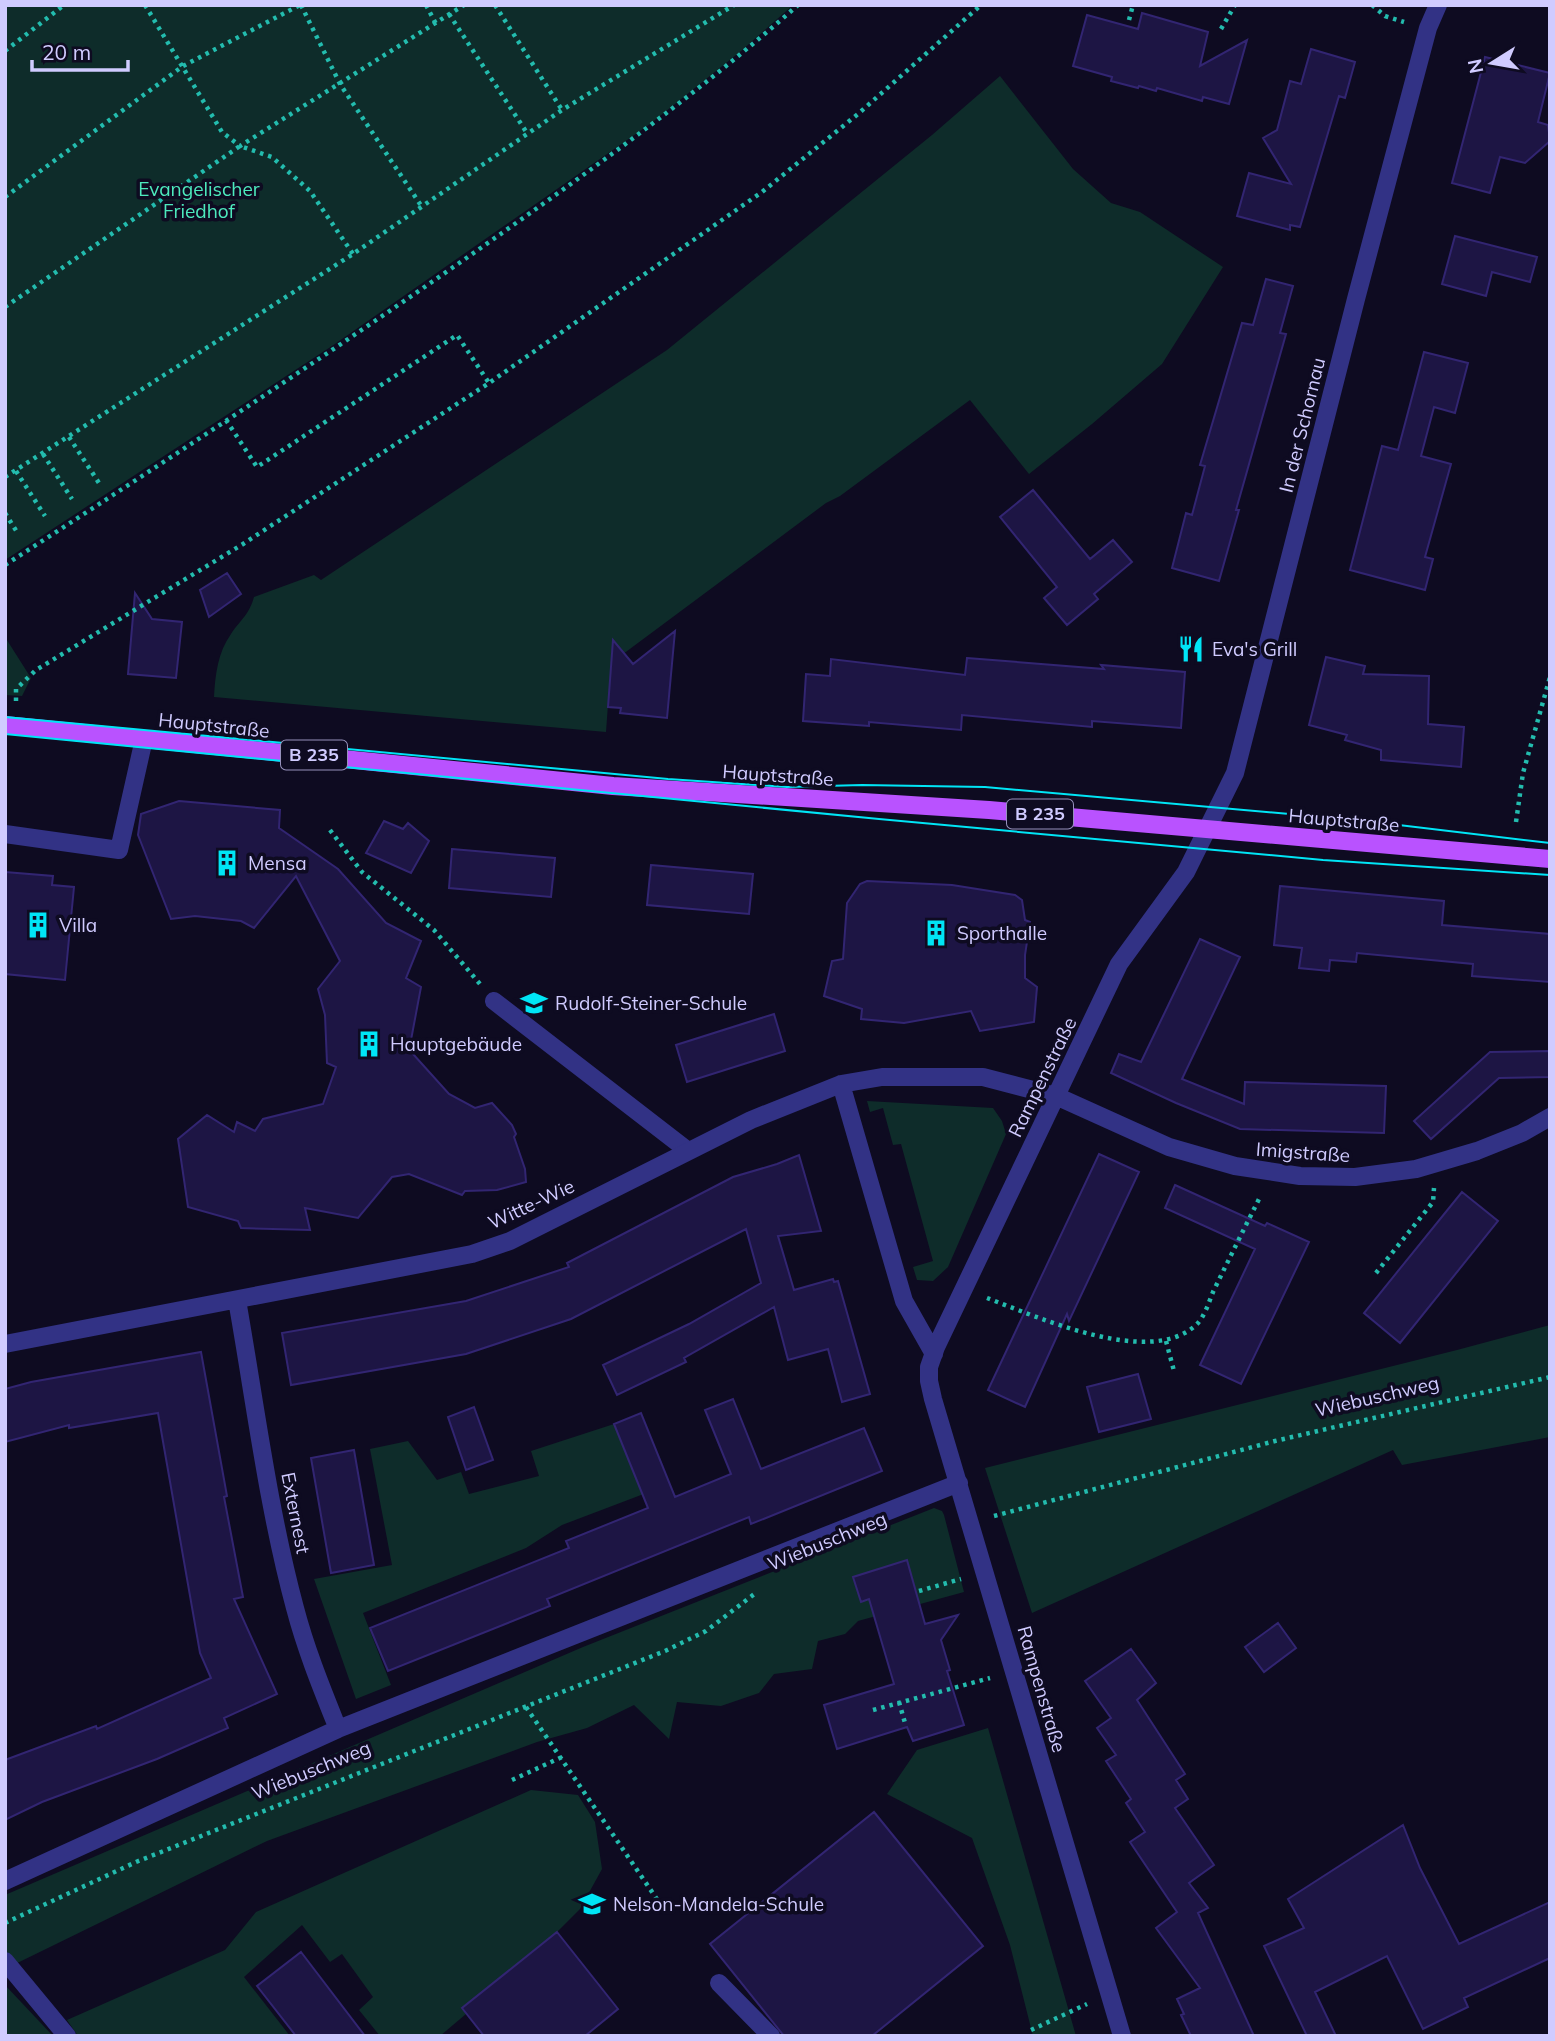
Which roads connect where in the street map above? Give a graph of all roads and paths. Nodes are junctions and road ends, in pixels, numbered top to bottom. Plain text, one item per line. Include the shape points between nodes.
1 (64, 5) edge
2 (145, 5) edge
3 (301, 5) edge
4 (426, 5) edge
5 (464, 5) edge
6 (495, 5) edge
7 (734, 5) edge
8 (798, 5) edge
9 (981, 5) edge
10 (1133, 5) edge
11 (1235, 5) edge
12 (1373, 5) edge
13 (1437, 5) edge
14 (449, 14) junction
15 (1129, 20) dead end
16 (436, 24) junction
17 (1428, 28) junction
18 (1221, 29) dead end
19 (5, 51) edge
20 (183, 66) junction
21 (341, 84) junction
22 (562, 110) junction
23 (527, 133) junction
24 (240, 146) junction
25 (5, 197) edge
26 (422, 207) junction
27 (353, 254) junction
28 (5, 307) edge
29 (489, 383) junction
30 (226, 420) junction
31 (69, 437) junction
32 (43, 454) junction
33 (16, 471) junction
34 (5, 477) edge
35 (99, 482) dead end
36 (72, 499) dead end
37 (5, 513) edge
38 (46, 516) dead end
39 (17, 532) dead end
40 (5, 565) edge
41 (1550, 677) edge
42 (15, 704) dead end
43 (5, 725) edge
44 (144, 739) junction
45 (1516, 822) dead end
46 (1208, 829) junction
47 (330, 830) dead end
48 (5, 834) edge
49 (1550, 859) edge
50 (494, 1001) joint
51 (841, 1084) junction
52 (1056, 1096) junction
53 (1550, 1117) edge
54 (687, 1150) junction
55 (1437, 1163) junction
56 (1272, 1173) junction
57 (1376, 1273) dead end
58 (963, 1289) junction
59 (237, 1300) junction
60 (1166, 1341) junction
61 (5, 1344) edge
62 (934, 1354) junction
63 (1174, 1371) dead end
64 (1550, 1377) edge
65 (959, 1483) junction
66 (970, 1522) junction
67 (985, 1572) junction
68 (766, 1588) dead end
69 (919, 1591) dead end
70 (1014, 1672) junction
71 (899, 1702) junction
72 (526, 1707) junction
73 (873, 1710) dead end
74 (905, 1723) dead end
75 (338, 1729) junction
76 (562, 1757) junction
77 (512, 1780) dead end
78 (5, 1881) edge
79 (665, 1911) dead end
80 (5, 1923) edge
81 (5, 1961) edge
82 (719, 1983) dead end
83 (1110, 1994) junction
84 (1031, 2030) dead end
85 (67, 2036) edge
86 (771, 2036) edge
87 (1122, 2036) edge

1 - 19 path
2 - 20 path
3 - 20 path
3 - 21 path
4 - 16 path
5 - 14 path
6 - 22 path
7 - 22 path
8 - 30 path via 651,126 397,306
9 - 29 path via 762,192
10 - 15 path
11 - 18 path
12 - 17 path via 1385,16
13 - 17 street, In der Schornau
14 - 16 path
14 - 23 path
16 - 21 path
17 - 46 street, In der Schornau via 1235,773
20 - 24 path via 222,132
20 - 25 path
21 - 24 path
21 - 26 path
22 - 23 path
23 - 26 path
24 - 27 path via 272,158 310,191
24 - 28 path
26 - 27 path
27 - 31 path
29 - 30 path via 457,335 257,467
29 - 42 path via 243,544 36,670 16,689
30 - 40 path
31 - 32 path
31 - 35 path
32 - 33 path
32 - 36 path
33 - 34 path
33 - 38 path
37 - 39 path
41 - 45 path via 1523,773
43 - 44 main road, Hauptstraße / B 235
44 - 46 main road, Hauptstraße / B 235 via 613,786
44 - 48 street via 119,850
46 - 49 main road, Hauptstraße / B 235
46 - 52 street, Rampenstraße via 1185,872 1119,964
47 - 50 path via 362,872 434,930
50 - 54 street
51 - 52 street, Witte-Wie via 882,1077 983,1077
51 - 54 street, Witte-Wie
51 - 62 street via 904,1301
52 - 56 street, Imigstraße via 1169,1147
52 - 58 street, Rampenstraße
53 - 55 street, Imigstraße via 1478,1151
54 - 59 street, Witte-Wie via 510,1241 471,1254
55 - 56 street, Imigstraße via 1355,1177
55 - 57 path via 1433,1202
56 - 60 path via 1198,1324
58 - 60 path via 1073,1331 1142,1342
58 - 62 street, Rampenstraße
59 - 61 street, Witte-Wie
59 - 75 street, Externest via 295,1608
60 - 63 path
62 - 65 street, Rampenstraße via 929,1381
64 - 66 path, Wiebuschweg via 1275,1441
65 - 66 street, Rampenstraße
65 - 75 street, Wiebuschweg
66 - 67 street, Rampenstraße
67 - 69 path
67 - 70 street, Rampenstraße
68 - 72 path, Wiebuschweg via 706,1631
70 - 71 path
70 - 83 street, Rampenstraße
71 - 73 path
71 - 74 path
72 - 76 path
72 - 80 path, Wiebuschweg via 136,1862
75 - 78 street, Wiebuschweg
76 - 77 path
76 - 79 path
81 - 85 street
82 - 86 street
83 - 84 path
83 - 87 street, Rampenstraße

